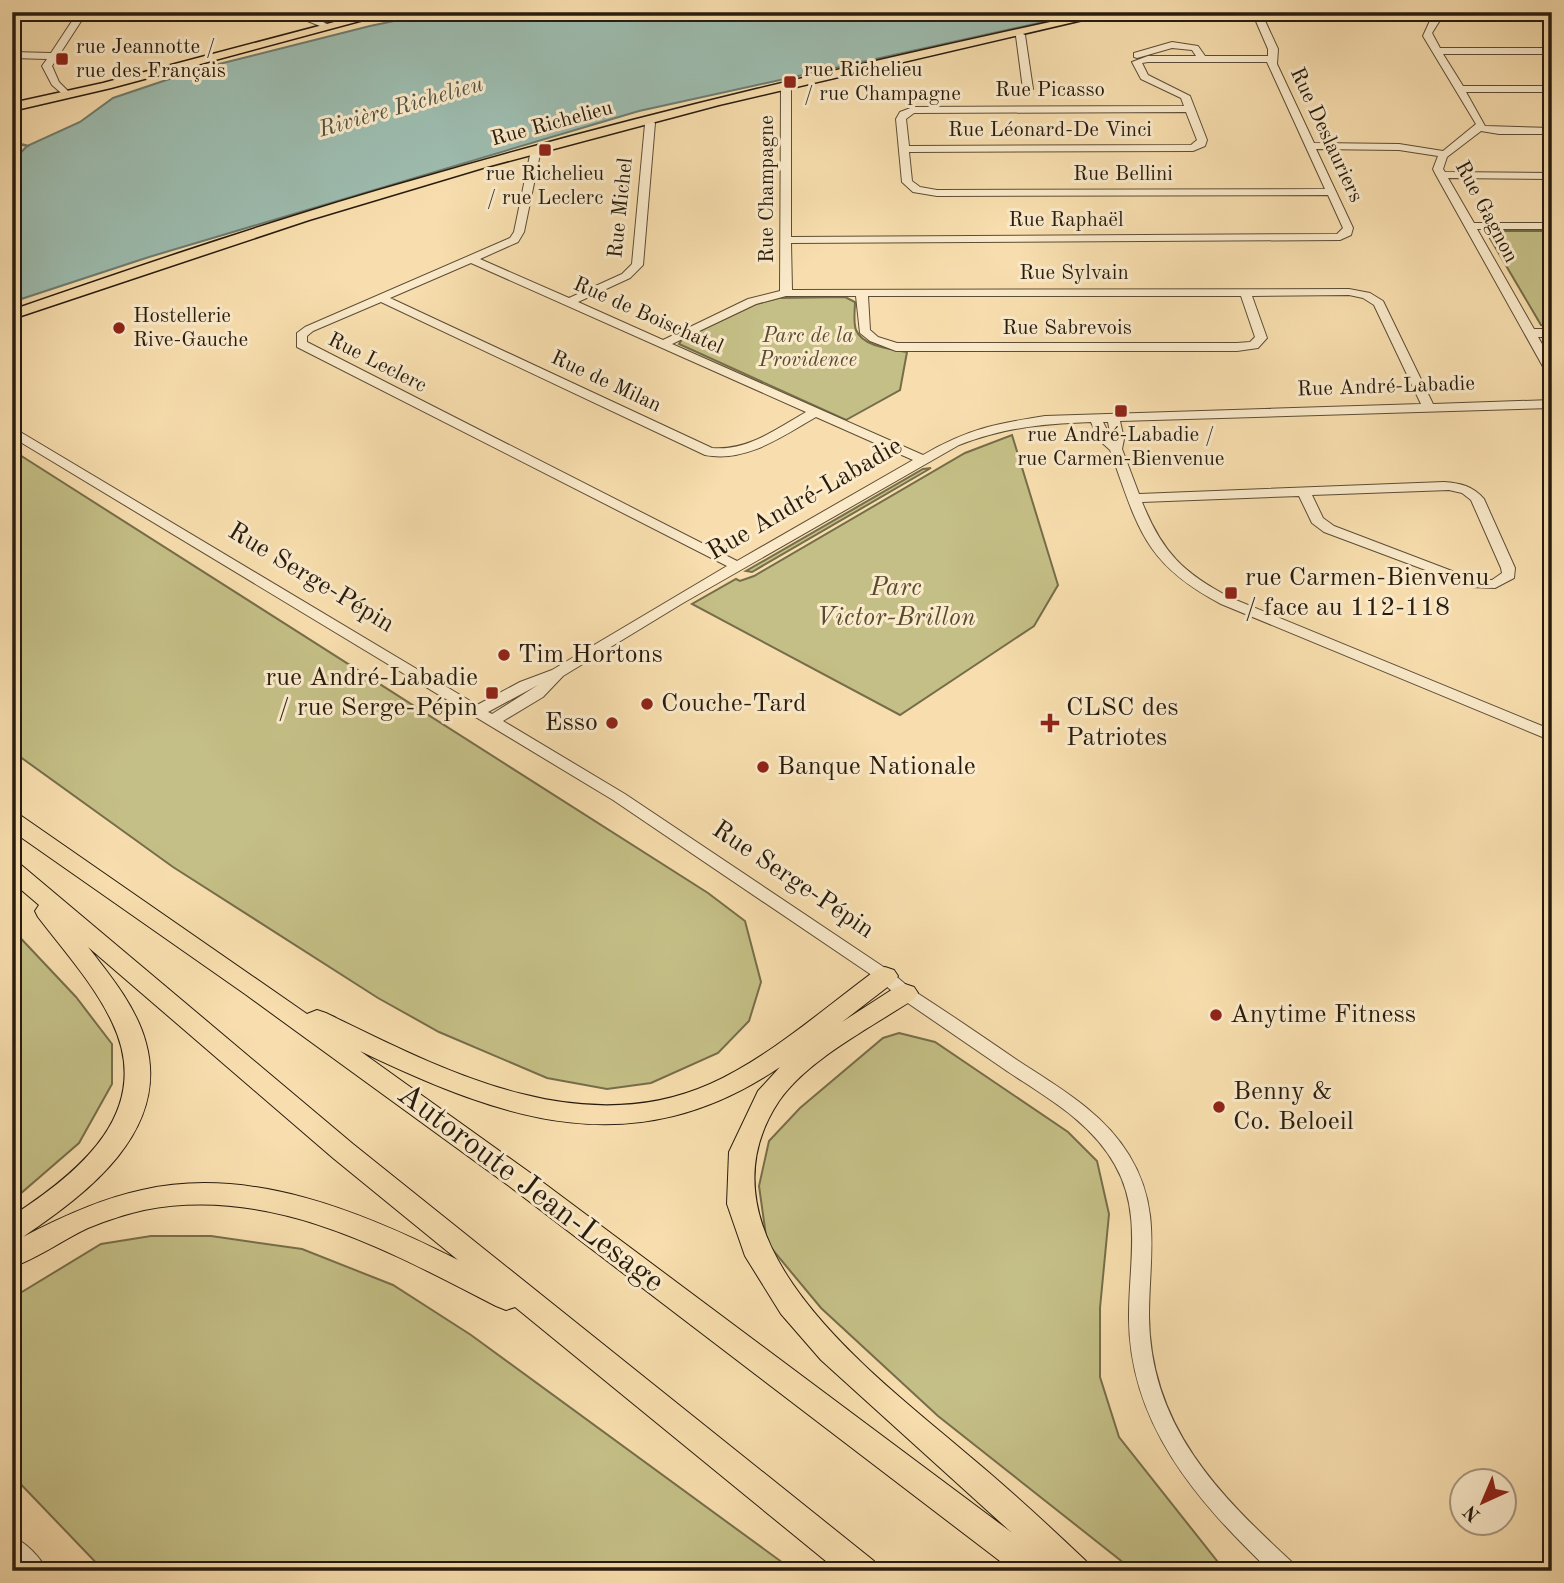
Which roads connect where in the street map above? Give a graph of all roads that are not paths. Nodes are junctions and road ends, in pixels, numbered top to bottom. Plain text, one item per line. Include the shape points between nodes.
1 (83, 12) edge
2 (234, 12) edge
3 (388, 12) edge
4 (1112, 12) edge
5 (1255, 12) edge
6 (1438, 13) edge
7 (1552, 14) edge
8 (325, 25) junction
9 (1016, 33) junction
10 (1438, 51) junction
11 (1552, 51) edge
12 (12, 55) edge
13 (51, 56) junction
14 (1202, 59) junction
15 (1271, 60) junction
16 (1137, 64) junction
17 (782, 86) junction
18 (1028, 89) dead end
19 (1461, 89) junction
20 (1552, 89) edge
21 (67, 95) junction
22 (12, 107) edge
23 (1191, 109) junction
24 (646, 120) junction
25 (1480, 128) junction
26 (1552, 131) edge
27 (1310, 146) junction
28 (904, 149) junction
29 (531, 151) junction
30 (1446, 154) junction
31 (1441, 175) junction
32 (1552, 176) edge
33 (1332, 192) junction
34 (1468, 226) junction
35 (1552, 226) edge
36 (1345, 235) joint
37 (786, 240) junction
38 (472, 259) junction
39 (1245, 292) junction
40 (786, 293) junction
41 (862, 293) junction
42 (381, 298) junction
43 (569, 302) junction
44 (12, 315) edge
45 (1530, 333) junction
46 (1552, 333) edge
47 (663, 344) junction
48 (1552, 372) edge
49 (1552, 404) edge
50 (1428, 406) junction
51 (816, 412) junction
52 (1095, 418) junction
53 (1112, 418) junction
54 (12, 431) edge
55 (1116, 449) junction
56 (923, 460) junction
57 (1304, 492) junction
58 (1135, 498) junction
59 (737, 566) junction
60 (486, 716) junction
61 (1552, 736) edge
62 (12, 820) edge
63 (17, 873) edge
64 (895, 984) junction
65 (254, 988) junction
66 (12, 1230) edge
67 (12, 1256) edge
68 (549, 1320) junction
69 (12, 1547) edge
70 (36, 1571) edge
71 (862, 1571) edge
72 (1038, 1571) edge
73 (1074, 1571) edge
74 (1286, 1571) edge

1 - 13 street
2 - 8 street via 307,17
3 - 8 main road
4 - 9 main road, Rue Richelieu
5 - 15 street, Rue Deslauriers via 1273,49
6 - 7 street
6 - 10 street, Rue Gagnon via 1427,33
8 - 21 main road
9 - 17 main road, Rue Richelieu
9 - 18 street
10 - 11 street
10 - 19 street, Rue Gagnon
12 - 13 street
13 - 21 street via 47,66
14 - 15 street
14 - 16 street via 1146,59
14 - 16 street via 1194,47 1172,45 1138,53
15 - 27 street, Rue Deslauriers
16 - 23 street via 1146,78 1183,94
17 - 24 main road, Rue Richelieu
17 - 37 street, Rue Champagne via 786,90
19 - 20 street
19 - 25 street, Rue Gagnon via 1480,119
21 - 22 main road
23 - 28 street, Rue Picasso via 931,108 902,117
23 - 28 street, Rue Léonard-De Vinci via 1202,140 1195,147
24 - 29 main road, Rue Richelieu
24 - 43 street, Rue Michel via 650,123 638,265 626,276
25 - 26 street
25 - 30 street, Rue Gagnon
27 - 30 street via 1399,146
27 - 33 street, Rue Deslauriers
28 - 33 street, Rue Bellini via 907,182 914,189 937,193
29 - 38 street, Rue Leclerc via 535,154 517,236
29 - 44 main road, Rue Richelieu via 400,188
30 - 31 street, Rue Gagnon via 1438,163
31 - 32 street
31 - 34 street, Rue Gagnon
33 - 36 street, Rue Deslauriers via 1348,228
34 - 35 street
34 - 45 street, Rue Gagnon
36 - 37 street, Rue Raphaël via 1323,239
37 - 40 street, Rue Champagne
38 - 42 street, Rue Leclerc
38 - 43 street, Rue de Boischatel
39 - 41 street, Rue Sylvain
39 - 41 street, Rue Sabrevois via 1261,336 1260,341 1244,347 901,347 881,343 866,333
39 - 50 street, Rue Sylvain via 1349,292 1372,298 1380,305
40 - 41 street, Rue Sylvain
40 - 47 street, Rue Sylvain via 757,299
42 - 51 street, Rue de Milan via 710,452 744,450
42 - 59 street, Rue Leclerc via 309,329 300,337 301,344
43 - 47 street, Rue de Boischatel
45 - 46 street
45 - 48 street, Rue Gagnon
47 - 51 street, Rue de Boischatel
49 - 50 street, Rue André-Labadie
50 - 53 street, Rue André-Labadie
51 - 56 street, Rue de Boischatel
52 - 53 street, Rue André-Labadie
52 - 55 street via 1102,436
52 - 56 street, Rue André-Labadie via 992,428 964,437
53 - 55 street
54 - 60 street, Rue Serge-Pépin
55 - 58 street
56 - 59 street, Rue André-Labadie
57 - 57 street via 1317,520 1329,529 1466,582 1495,584 1508,575 1477,499 1465,489
57 - 58 street
58 - 61 street via 1159,554 1198,587
59 - 60 street, Rue André-Labadie via 557,673 538,694
60 - 64 street, Rue Serge-Pépin via 620,797
62 - 65 highway, Autoroute Jean-Lesage
63 - 66 highway via 121,1017 136,1051 137,1074 131,1111 109,1150 75,1186
63 - 68 highway
64 - 65 highway via 719,1091 665,1109 604,1116 553,1112 475,1091 416,1068
64 - 73 highway via 766,1099 740,1163 738,1186 744,1222 770,1277 805,1322
64 - 74 street, Rue Serge-Pépin via 1065,1101 1115,1148 1137,1188 1143,1214 1141,1350 1158,1419 1195,1480
65 - 72 highway, Autoroute Jean-Lesage via 519,1179
67 - 68 highway via 72,1222 138,1200 192,1193 250,1195 302,1207 377,1234
68 - 71 highway
69 - 70 street

